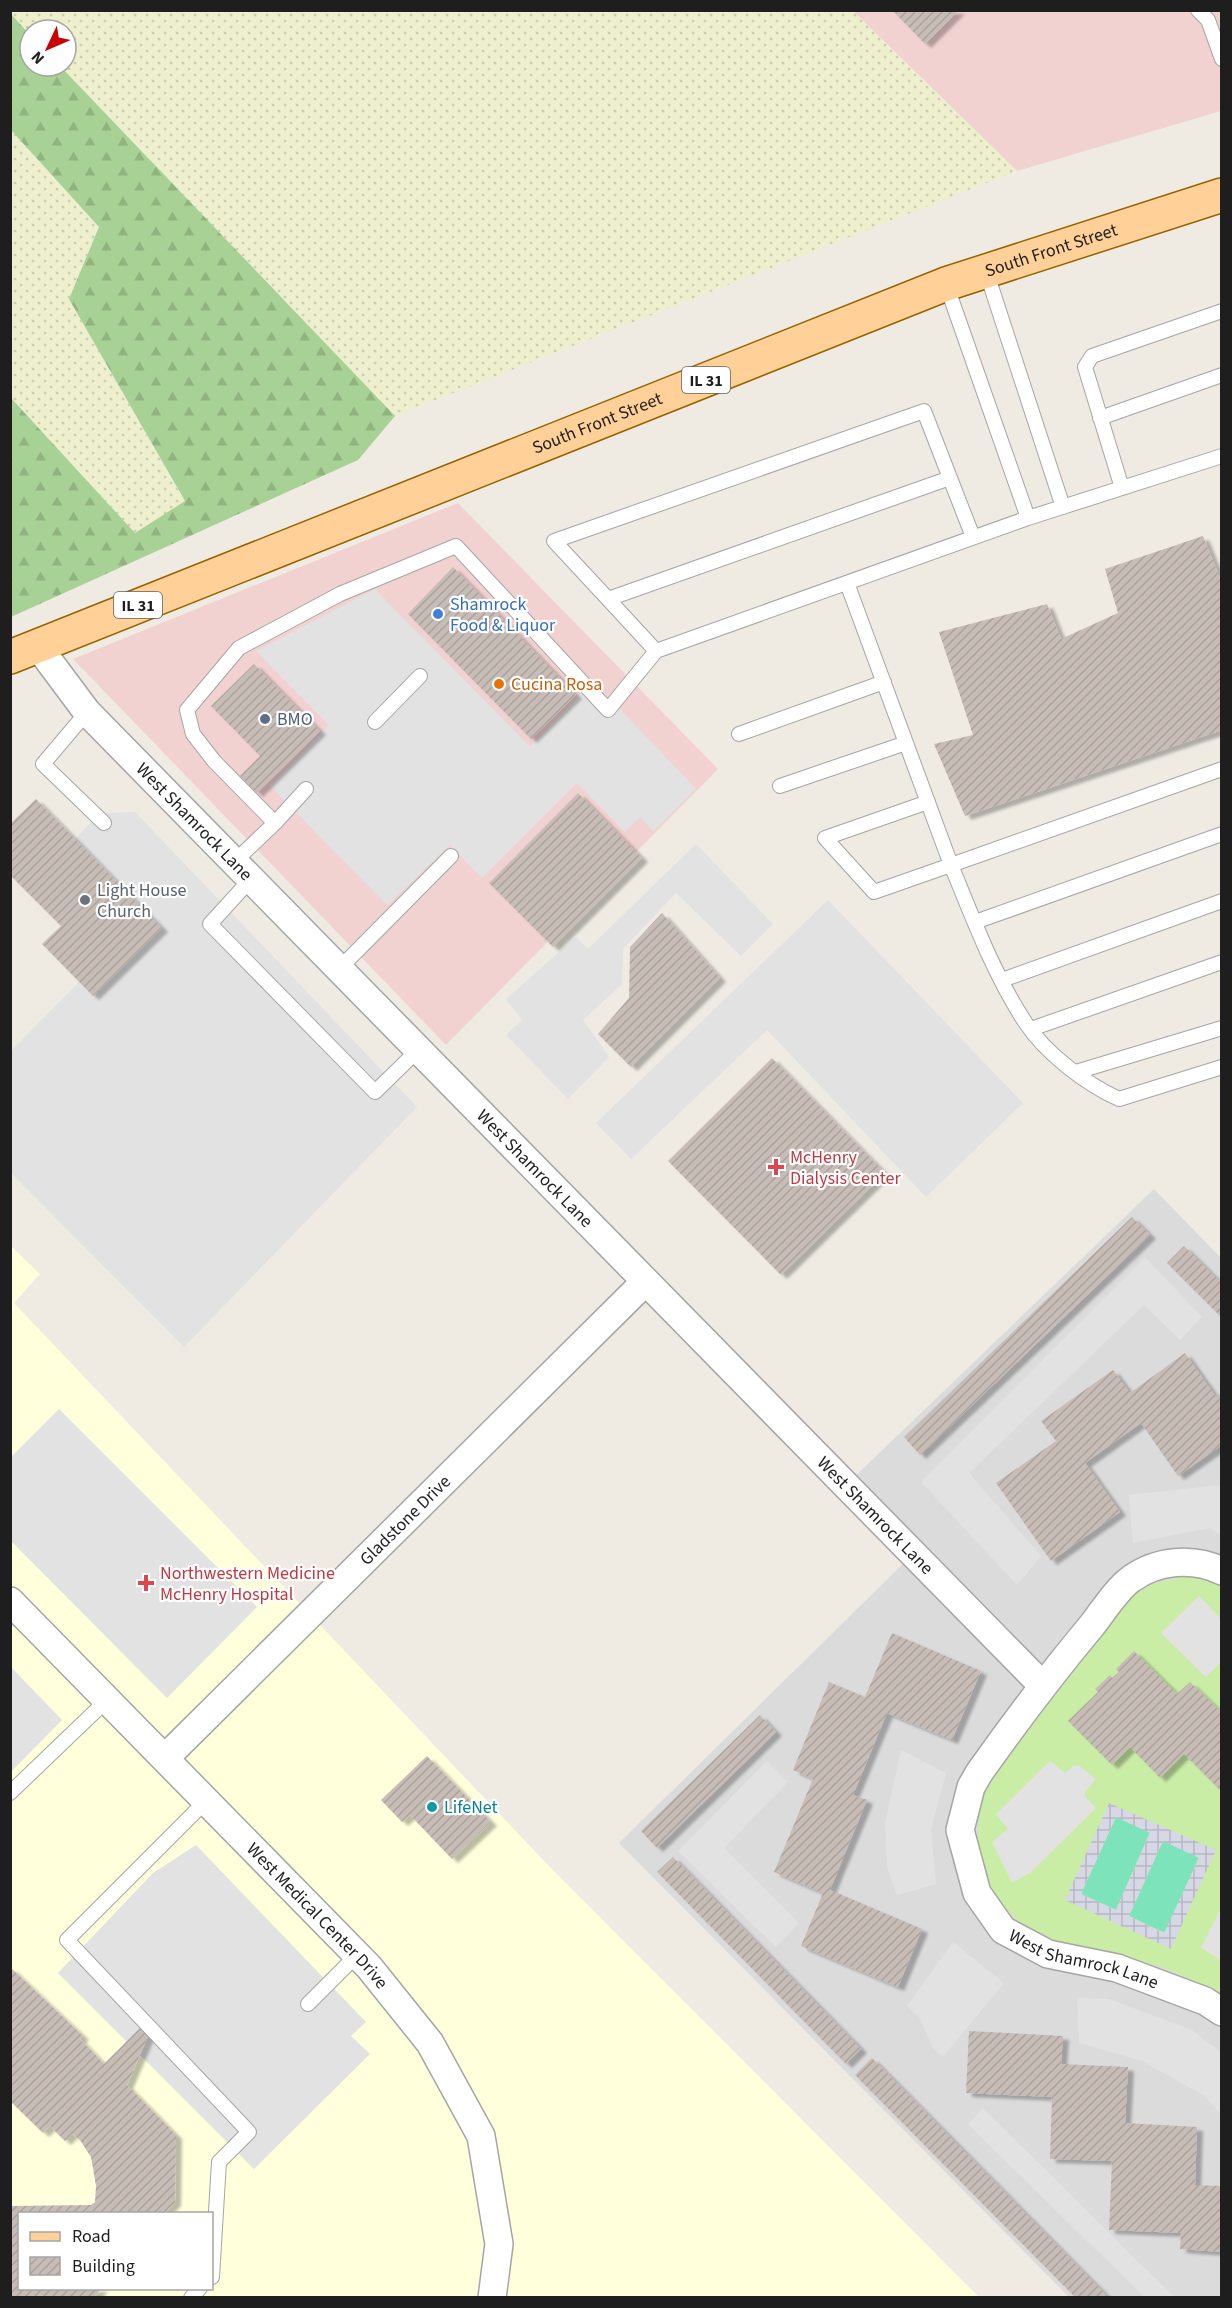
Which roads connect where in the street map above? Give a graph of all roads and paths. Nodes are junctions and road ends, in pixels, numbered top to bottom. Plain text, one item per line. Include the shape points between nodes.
1 (1198, 10) edge
2 (1221, 59) edge
3 (1221, 195) edge
4 (986, 271) junction
5 (946, 284) junction
6 (1221, 311) edge
7 (1221, 375) edge
8 (1100, 418) junction
9 (1221, 456) edge
10 (950, 478) junction
11 (1122, 488) junction
12 (1063, 507) junction
13 (1028, 518) junction
14 (973, 537) junction
15 (847, 583) junction
16 (608, 598) junction
17 (24, 651) edge
18 (656, 651) junction
19 (420, 676) dead end
20 (884, 682) junction
21 (87, 712) junction
22 (375, 722) dead end
23 (739, 734) dead end
24 (906, 743) junction
25 (1221, 770) edge
26 (780, 786) dead end
27 (306, 789) dead end
28 (928, 802) junction
29 (104, 823) dead end
30 (275, 823) junction
31 (1221, 834) edge
32 (451, 856) dead end
33 (951, 865) junction
34 (242, 870) junction
35 (1221, 901) edge
36 (975, 922) junction
37 (1221, 962) edge
38 (339, 969) junction
39 (1002, 980) junction
40 (1221, 1028) edge
41 (1030, 1029) junction
42 (418, 1050) junction
43 (1221, 1067) edge
44 (1077, 1072) junction
45 (645, 1282) junction
46 (1221, 1571) edge
47 (10, 1601) edge
48 (1042, 1686) junction
49 (107, 1700) junction
50 (165, 1758) junction
51 (10, 1793) edge
52 (206, 1801) junction
53 (357, 1955) junction
54 (308, 2004) dead end
55 (1221, 2012) edge
56 (213, 2261) edge
57 (492, 2298) edge

1 - 2 lane via 1208,20
3 - 4 main road, South Front Street / IL 31
4 - 5 main road, South Front Street / IL 31
4 - 12 lane
5 - 13 lane
5 - 17 main road, South Front Street / IL 31
6 - 8 lane via 1092,356 1085,367
7 - 8 lane
8 - 11 lane
9 - 11 lane
10 - 14 lane
10 - 16 lane
10 - 16 lane via 924,411 554,541
11 - 12 lane
12 - 13 lane
13 - 14 lane
14 - 15 lane
15 - 18 lane
15 - 20 lane
16 - 18 lane
17 - 21 street, West Shamrock Lane
18 - 30 lane via 608,710 456,546 340,594 238,648 187,710 193,734 214,761
19 - 22 lane
20 - 23 lane
20 - 24 lane
21 - 29 lane via 43,764
21 - 34 street, West Shamrock Lane
24 - 26 lane
24 - 28 lane
25 - 33 lane
27 - 30 lane
28 - 33 lane
28 - 33 lane via 825,838 874,892
30 - 34 lane
31 - 36 lane
32 - 38 lane
33 - 36 lane
34 - 38 street, West Shamrock Lane
34 - 42 lane via 210,924 375,1092
35 - 39 lane
36 - 39 lane
37 - 41 lane
38 - 42 street, West Shamrock Lane
39 - 41 lane
40 - 44 lane
41 - 44 lane via 1055,1056
42 - 45 street, West Shamrock Lane
43 - 44 lane via 1119,1099
45 - 48 street, West Shamrock Lane
45 - 50 street, Gladstone Drive
46 - 48 street, West Shamrock Lane via 1206,1564 1180,1562 1154,1566 1130,1580
47 - 49 street, West Medical Center Drive
48 - 55 street, West Shamrock Lane via 971,1787 960,1830 977,1893 1003,1930 1048,1954 1117,1968 1205,2001
49 - 50 street, West Medical Center Drive
49 - 51 lane
50 - 52 street, West Medical Center Drive
52 - 53 street, West Medical Center Drive
52 - 56 lane via 67,1940 249,2132 219,2162
53 - 54 lane
53 - 57 street, West Medical Center Drive via 430,2043 481,2136 499,2244

